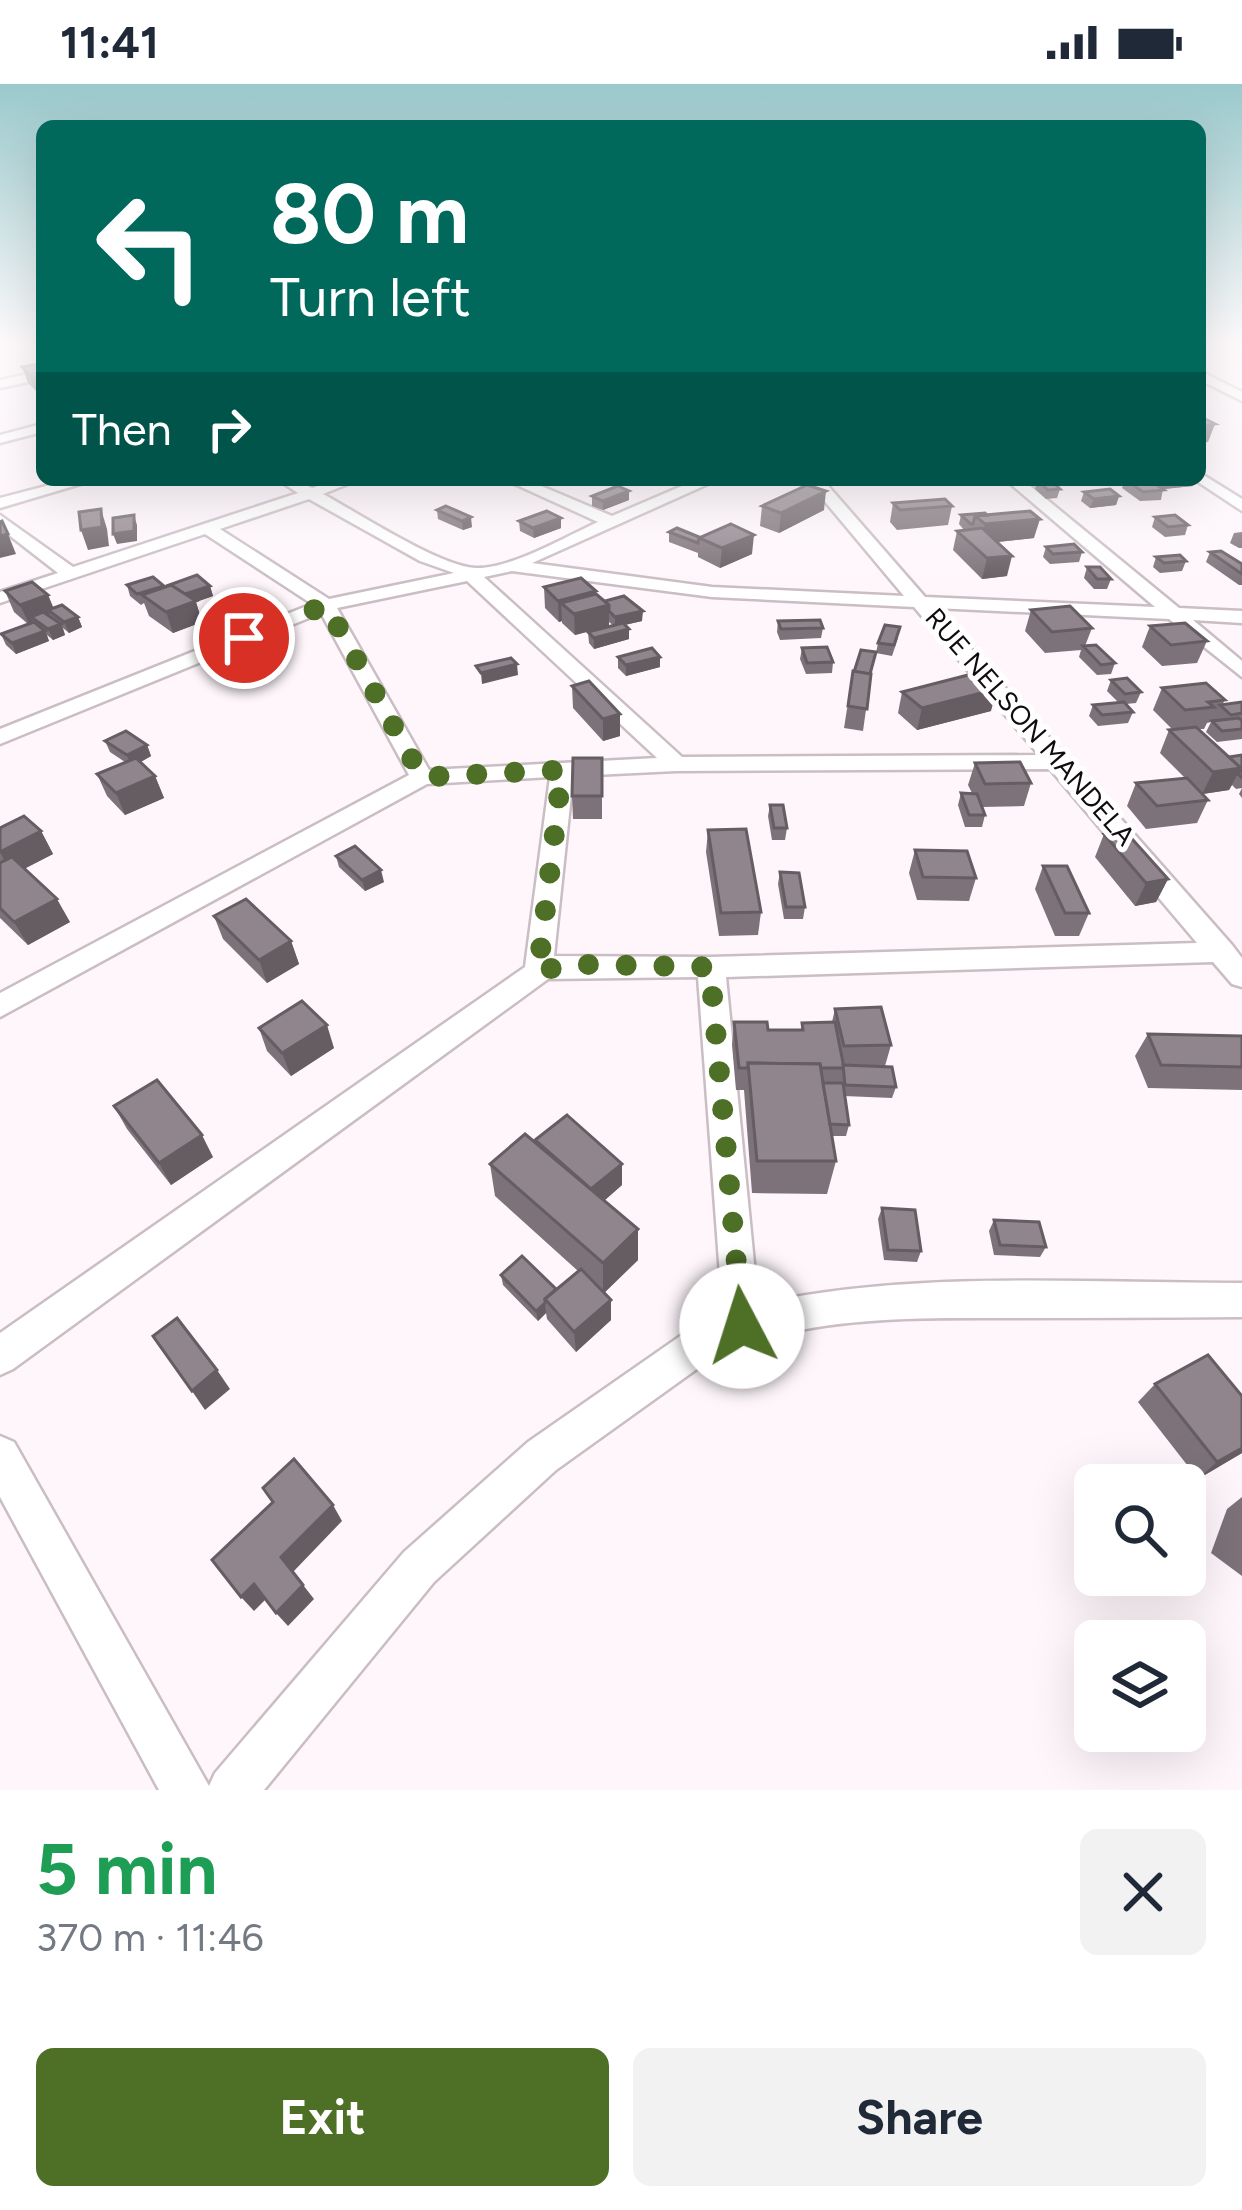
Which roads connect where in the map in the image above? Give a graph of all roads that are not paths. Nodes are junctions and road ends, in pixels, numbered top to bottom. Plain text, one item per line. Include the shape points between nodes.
1 (36, 430) edge
2 (0, 439) edge
3 (1206, 482) edge
4 (64, 486) edge
5 (296, 486) edge
6 (331, 486) edge
7 (528, 486) edge
8 (694, 486) edge
9 (820, 486) edge
10 (1021, 486) edge
11 (308, 493) junction
12 (0, 503) edge
13 (1242, 506) edge
14 (0, 520) edge
15 (609, 521) junction
16 (205, 527) junction
17 (512, 566) junction
18 (468, 572) junction
19 (71, 574) junction
20 (0, 598) edge
21 (925, 604) junction
22 (326, 605) junction
23 (1176, 615) junction
24 (1242, 617) edge
25 (1242, 670) edge
26 (0, 737) edge
27 (1060, 762) junction
28 (676, 764) junction
29 (562, 770) junction
30 (422, 777) junction
31 (1222, 952) junction
32 (710, 967) junction
33 (538, 972) junction
34 (1242, 977) edge
35 (0, 1006) edge
36 (1242, 1300) edge
37 (742, 1326) junction
38 (0, 1357) edge
39 (0, 1456) edge
40 (186, 1790) edge
41 (232, 1790) edge

1 - 2 street
3 - 13 street
4 - 12 street
5 - 11 street
6 - 11 street
7 - 15 street
8 - 15 street
9 - 21 street, RUE NELSON MANDELA
10 - 23 street
11 - 16 street
11 - 18 street
14 - 19 street
15 - 17 street
16 - 19 street
16 - 22 street
17 - 18 street
17 - 21 street via 712,592
18 - 22 street
18 - 28 street
19 - 20 street
21 - 23 street
21 - 27 street, RUE NELSON MANDELA
22 - 26 street
22 - 30 street
23 - 24 street
23 - 25 street
27 - 28 street
27 - 31 street, RUE NELSON MANDELA
28 - 29 street
29 - 30 street
29 - 33 street
30 - 35 street
31 - 32 street
31 - 34 street, RUE NELSON MANDELA
32 - 33 street via 568,964
32 - 37 street
33 - 38 street
36 - 37 street via 893,1301
37 - 41 street via 702,1343 542,1456 419,1567
39 - 40 street

